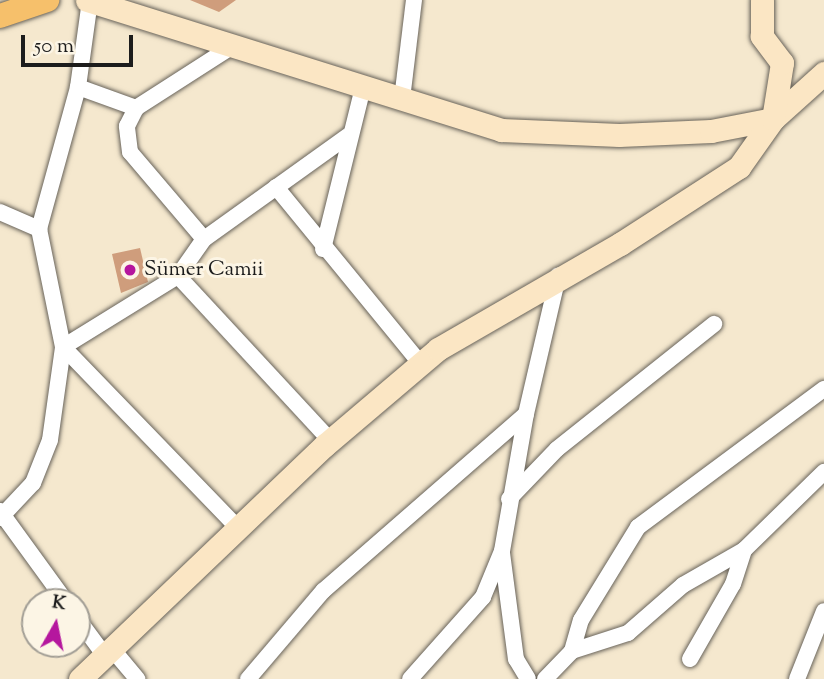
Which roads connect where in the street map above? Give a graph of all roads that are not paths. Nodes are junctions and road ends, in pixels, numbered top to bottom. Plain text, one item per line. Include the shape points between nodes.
1 (47, 0) edge
2 (414, 0) edge
3 (762, 0) edge
4 (89, 1) edge
5 (0, 16) edge
6 (231, 47) junction
7 (824, 73) edge
8 (78, 87) junction
9 (363, 87) junction
10 (402, 99) junction
11 (136, 108) junction
12 (773, 119) junction
13 (348, 136) junction
14 (276, 187) junction
15 (0, 212) edge
16 (39, 229) junction
17 (204, 239) junction
18 (323, 248) junction
19 (178, 275) junction
20 (558, 276) junction
21 (714, 324) dead end
22 (63, 347) junction
23 (421, 364) junction
24 (824, 389) edge
25 (526, 414) junction
26 (330, 440) junction
27 (824, 472) edge
28 (509, 499) junction
29 (1, 515) edge
30 (239, 528) junction
31 (744, 550) junction
32 (502, 551) junction
33 (56, 588) edge
34 (824, 611) edge
35 (91, 633) edge
36 (572, 651) junction
37 (109, 653) junction
38 (690, 659) dead end
39 (80, 679) edge
40 (137, 679) edge
41 (248, 679) edge
42 (410, 679) edge
43 (528, 679) edge
44 (545, 679) edge
45 (797, 679) edge

1 - 5 main road
2 - 10 street
3 - 12 street via 762,36 782,63
4 - 6 street
4 - 8 street
6 - 9 street
6 - 11 street
7 - 12 street
8 - 11 street
8 - 16 street
9 - 10 street
9 - 13 street
10 - 12 street via 501,130 619,135 711,131
11 - 17 street via 127,126 130,152
12 - 20 street via 739,167 620,244
13 - 14 street
13 - 18 street
14 - 17 street
14 - 18 street
15 - 16 street
16 - 22 street
17 - 19 street
18 - 23 street
19 - 22 street
19 - 26 street
20 - 23 street
20 - 25 street
21 - 28 street via 557,449
22 - 29 street via 50,440 33,483
22 - 30 street
23 - 26 street
24 - 36 street via 638,527 581,620
25 - 28 street
25 - 41 street via 323,591
26 - 30 street
27 - 31 street
28 - 32 street
29 - 33 street
30 - 37 street
31 - 36 street via 683,585 628,633
31 - 38 street via 733,584
32 - 42 street via 484,597
32 - 43 street via 516,659
34 - 45 street
35 - 37 street
36 - 44 street
37 - 39 street
37 - 40 street

